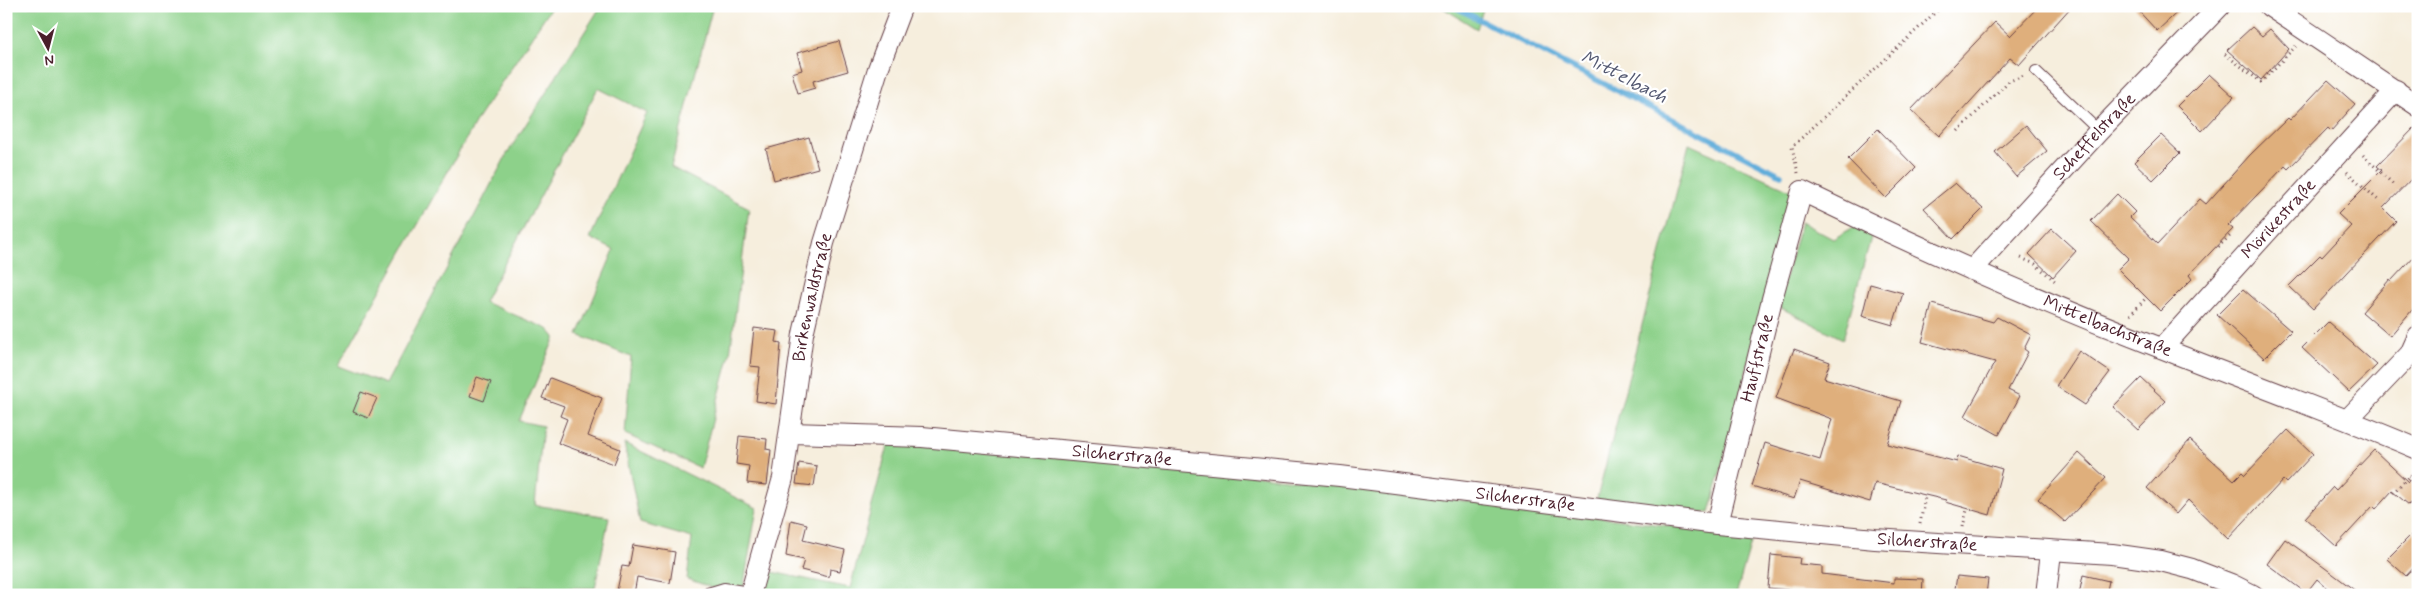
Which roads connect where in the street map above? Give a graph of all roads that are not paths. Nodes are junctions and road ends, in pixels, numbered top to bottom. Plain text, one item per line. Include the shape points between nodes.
1 (902, 6) edge
2 (2220, 6) edge
3 (2269, 6) edge
4 (2036, 71) road end
5 (2396, 90) junction
6 (2418, 106) edge
7 (2099, 130) junction
8 (1802, 191) joint
9 (1972, 270) junction
10 (2418, 336) edge
11 (2162, 348) junction
12 (2348, 419) junction
13 (791, 433) junction
14 (2418, 449) edge
15 (1717, 524) junction
16 (2051, 552) junction
17 (750, 593) edge
18 (701, 595) edge
19 (2046, 595) edge
20 (2253, 595) edge

1 - 13 street, Birkenwaldstraße via 878,69 824,243 803,334
2 - 7 street, Scheffelstraße
3 - 5 street
4 - 7 lane
5 - 6 street
5 - 11 street, Mörikestraße
7 - 9 street, Scheffelstraße
8 - 9 street, Mittelbachstraße
8 - 15 street, Hauffstraße
9 - 11 street, Mittelbachstraße
10 - 12 street via 2410,354
11 - 12 street, Mittelbachstraße
12 - 14 street, Mittelbachstraße
13 - 15 street, Silcherstraße via 922,437 1340,476
13 - 17 street, Birkenwaldstraße via 783,478
15 - 16 street, Silcherstraße
16 - 19 street
16 - 20 street, Silcherstraße via 2112,554 2161,561 2192,569
17 - 18 lane via 724,588

